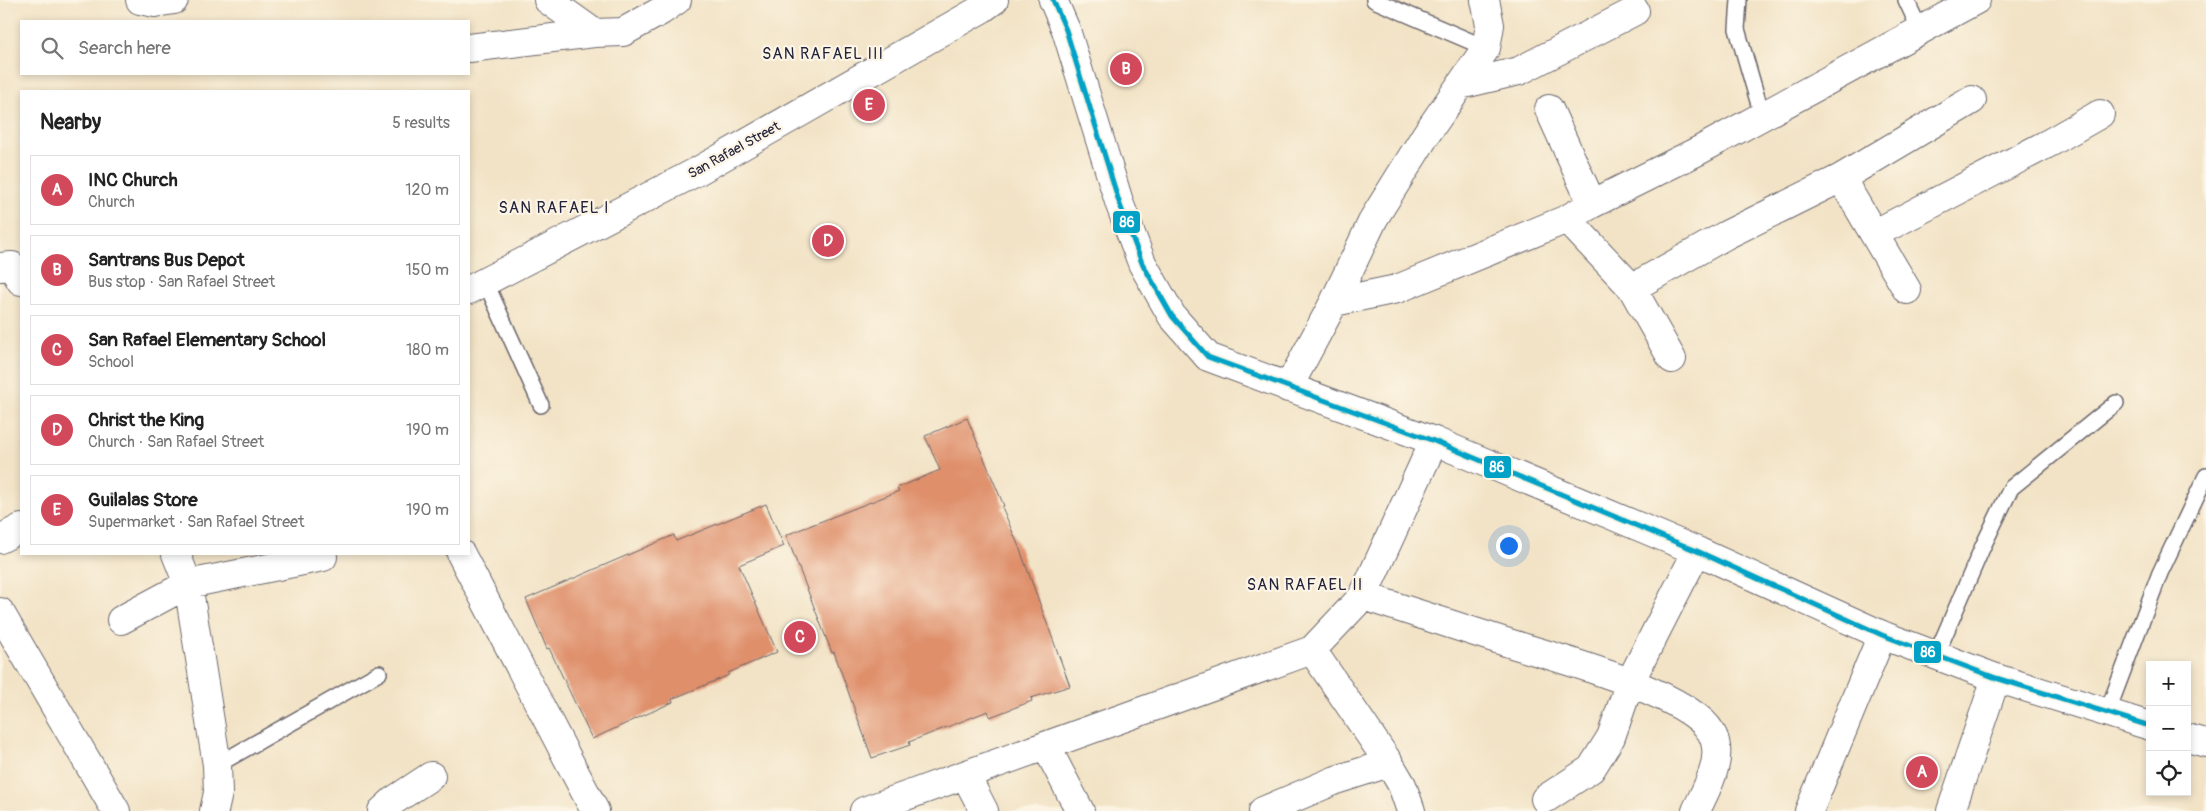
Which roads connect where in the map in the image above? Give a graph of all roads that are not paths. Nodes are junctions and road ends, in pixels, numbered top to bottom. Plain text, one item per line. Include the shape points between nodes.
1 (548, 0) edge
2 (677, 0) edge
3 (994, 0) edge
4 (1053, 0) edge
5 (1374, 0) edge
6 (1485, 0) edge
7 (1739, 0) edge
8 (1906, 0) edge
9 (1976, 0) edge
10 (1635, 11) dead end
11 (1920, 30) junction
12 (594, 33) junction
13 (470, 48) edge
14 (1486, 48) junction
15 (1460, 85) junction
16 (1972, 100) dead end
17 (1549, 108) dead end
18 (2100, 114) dead end
19 (1762, 115) junction
20 (1841, 178) junction
21 (1592, 204) junction
22 (1567, 219) junction
23 (1874, 234) junction
24 (477, 286) edge
25 (1632, 288) junction
26 (1907, 290) dead end
27 (1334, 302) junction
28 (1672, 359) dead end
29 (1288, 388) junction
30 (2116, 403) dead end
31 (541, 405) dead end
32 (1434, 441) junction
33 (2206, 476) edge
34 (20, 529) edge
35 (0, 539) edge
36 (1697, 551) junction
37 (176, 555) edge
38 (462, 555) edge
39 (323, 557) dead end
40 (188, 584) junction
41 (1363, 596) junction
42 (0, 612) edge
43 (121, 620) dead end
44 (1882, 635) junction
45 (1312, 650) junction
46 (1936, 655) junction
47 (379, 673) dead end
48 (1996, 678) junction
49 (1630, 682) junction
50 (2107, 713) junction
51 (2146, 725) edge
52 (2191, 739) edge
53 (2206, 744) edge
54 (1046, 746) junction
55 (1389, 762) junction
56 (217, 765) junction
57 (431, 776) dead end
58 (966, 776) junction
59 (1545, 799) dead end
60 (116, 811) edge
61 (214, 811) edge
62 (382, 811) edge
63 (595, 811) edge
64 (864, 811) edge
65 (984, 811) edge
66 (1080, 811) edge
67 (1263, 811) edge
68 (1410, 811) edge
69 (1696, 811) edge
70 (1809, 811) edge
71 (1951, 811) edge

1 - 12 street
2 - 12 street via 623,32
3 - 24 street, San Rafael Street via 698,171
4 - 29 street via 1066,30 1120,205 1142,263 1172,316 1208,357
5 - 14 lane
6 - 14 street via 1490,25
7 - 19 lane via 1737,29
8 - 11 lane
9 - 11 street
10 - 15 street via 1519,71
11 - 19 street
12 - 13 street
14 - 15 street
15 - 27 street via 1374,218
16 - 20 street
17 - 21 street
18 - 23 street
19 - 21 street
20 - 23 street
20 - 25 street via 1726,235
21 - 22 street
22 - 25 street
22 - 27 street via 1397,289
23 - 26 street
24 - 31 lane
25 - 28 street
27 - 29 street
29 - 32 street
30 - 46 lane via 2011,488 1982,546
32 - 36 street
32 - 41 street
33 - 50 lane via 2160,573
34 - 35 street
36 - 44 street
36 - 49 street
37 - 40 street
38 - 63 street
39 - 40 street
40 - 43 street
40 - 56 street
41 - 45 street
41 - 49 street
42 - 60 street
44 - 46 street
44 - 70 street
45 - 54 street
45 - 55 street
46 - 48 street
47 - 56 lane
48 - 50 street
48 - 71 street
49 - 59 street via 1611,737 1592,769
49 - 69 street via 1692,712 1711,732 1716,752 1712,777
50 - 51 street
52 - 53 street
54 - 58 street
54 - 66 street
55 - 67 street
55 - 68 street via 1402,785
56 - 61 street via 218,793
57 - 62 street
58 - 64 street
58 - 65 street

